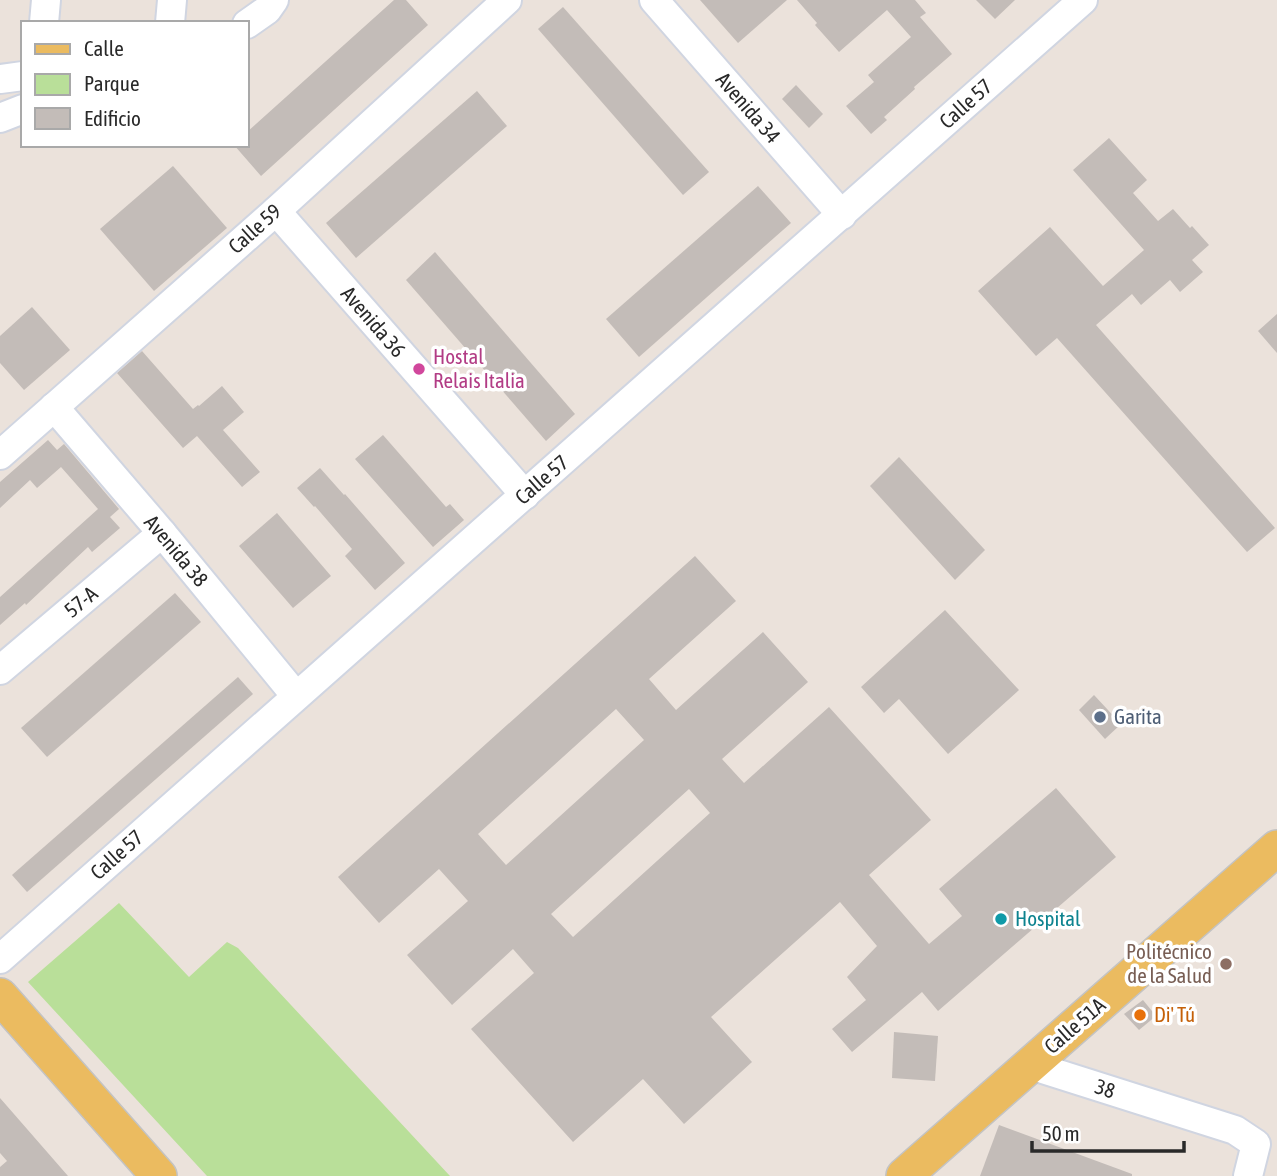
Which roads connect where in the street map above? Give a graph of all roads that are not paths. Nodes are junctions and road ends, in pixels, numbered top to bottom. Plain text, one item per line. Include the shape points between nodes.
1 (46, 0) edge
2 (172, 0) edge
3 (274, 0) edge
4 (508, 0) edge
5 (654, 0) edge
6 (1083, 0) edge
7 (44, 21) edge
8 (170, 21) edge
9 (248, 23) edge
10 (21, 76) edge
11 (0, 79) edge
12 (21, 110) edge
13 (0, 118) edge
14 (276, 211) junction
15 (842, 215) junction
16 (54, 407) junction
17 (0, 455) edge
18 (525, 495) junction
19 (162, 533) junction
20 (0, 670) edge
21 (296, 696) junction
22 (1277, 848) edge
23 (0, 959) edge
24 (0, 996) edge
25 (1030, 1065) junction
26 (159, 1176) edge
27 (904, 1176) edge
28 (1248, 1176) edge

1 - 7 street
2 - 8 street
3 - 9 street
4 - 14 street, Calle 59
5 - 15 street, Avenida 34
6 - 15 street, Calle 57
10 - 11 street
12 - 13 street
14 - 16 street, Calle 59
14 - 18 street, Avenida 36
15 - 18 street, Calle 57
16 - 17 street, Calle 59
16 - 19 street, Avenida 38
18 - 21 street, Calle 57
19 - 20 street, 57-A
19 - 21 street, Avenida 38
21 - 23 street, Calle 57
22 - 25 main road, Calle 51A
24 - 26 main road
25 - 27 main road, Calle 51A
25 - 28 street, 38 via 1235,1130 1256,1144

